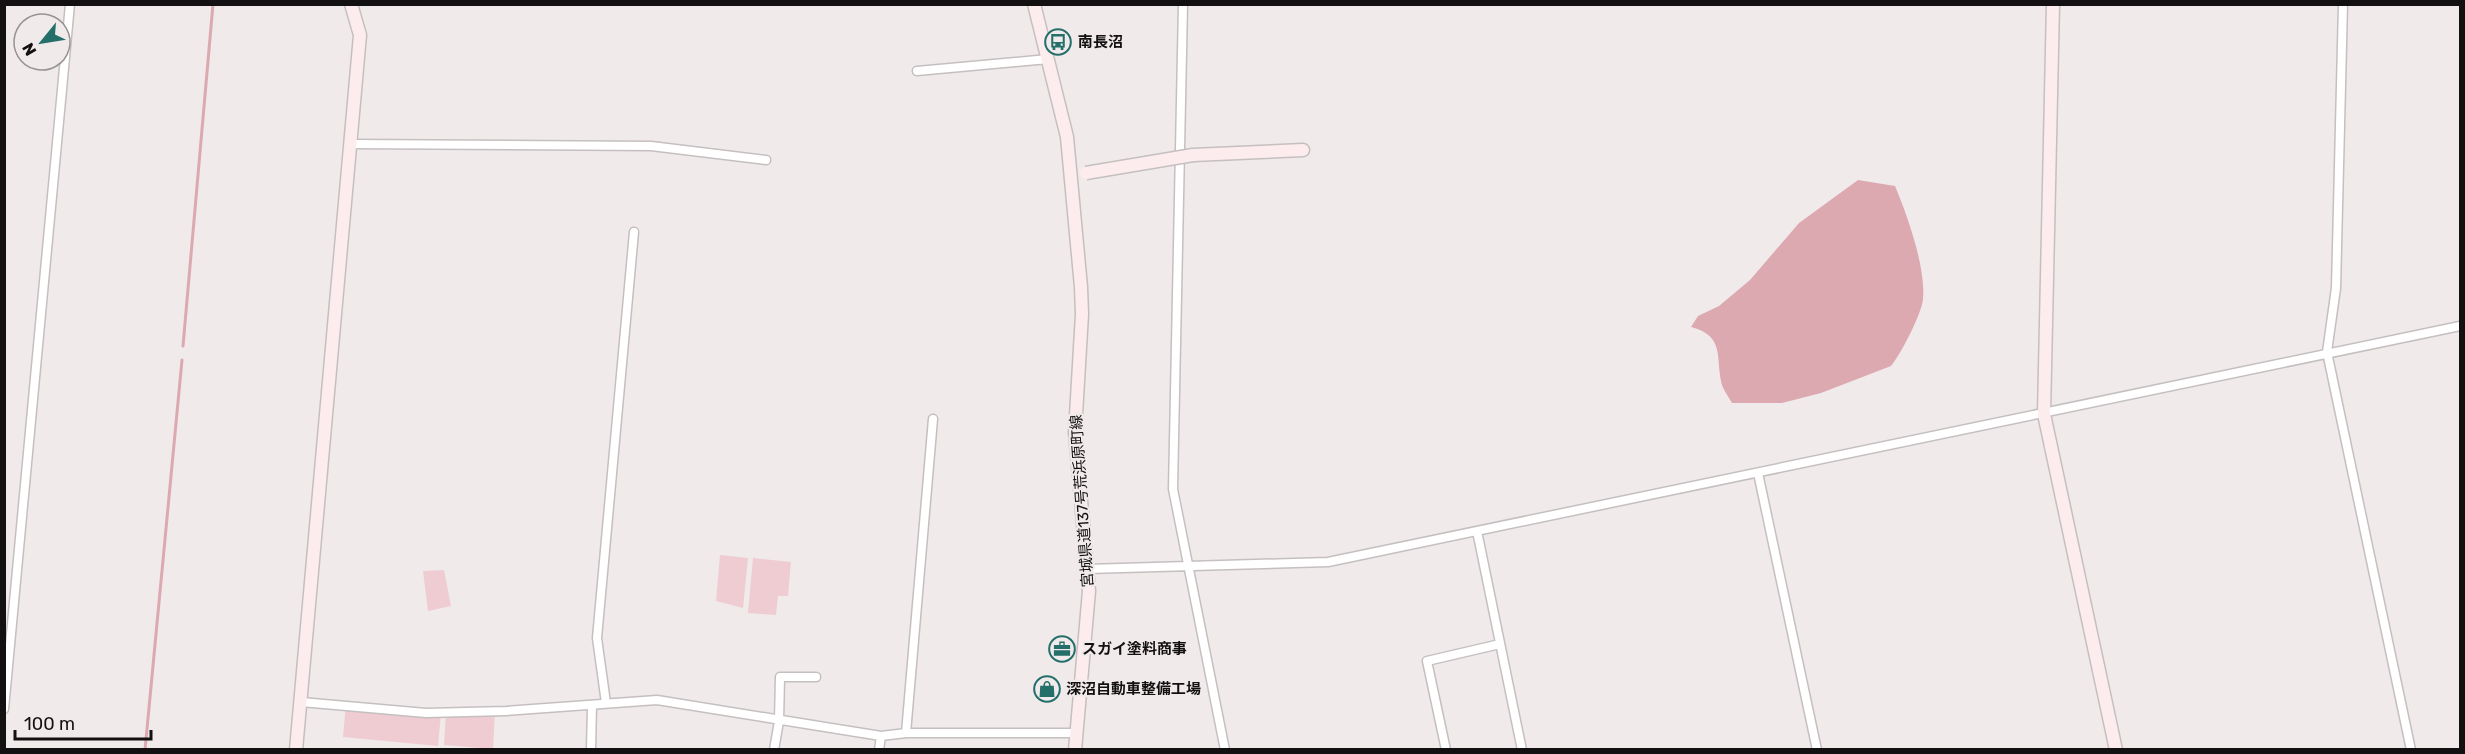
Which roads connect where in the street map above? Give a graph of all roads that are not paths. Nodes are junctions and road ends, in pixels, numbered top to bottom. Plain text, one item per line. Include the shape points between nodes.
1 (70, 4) edge
2 (351, 4) edge
3 (1034, 4) edge
4 (1183, 4) edge
5 (2053, 4) edge
6 (2343, 4) edge
7 (1048, 59) junction
8 (917, 71) dead end
9 (351, 144) junction
10 (1303, 150) dead end
11 (766, 160) dead end
12 (1072, 176) junction
13 (634, 232) dead end
14 (2460, 326) edge
15 (2327, 352) junction
16 (2044, 414) junction
17 (933, 419) dead end
18 (1758, 472) junction
19 (1477, 531) junction
20 (1187, 567) junction
21 (1087, 569) junction
22 (1500, 644) junction
23 (816, 677) dead end
24 (301, 702) junction
25 (606, 703) junction
26 (592, 705) junction
27 (4, 710) edge
28 (779, 721) junction
29 (906, 733) junction
30 (1077, 733) junction
31 (881, 736) junction
32 (296, 750) edge
33 (591, 750) edge
34 (774, 750) edge
35 (879, 750) edge
36 (1075, 750) edge
37 (1225, 750) edge
38 (1446, 750) edge
39 (1522, 750) edge
40 (1817, 750) edge
41 (2116, 750) edge
42 (2411, 750) edge

1 - 27 street
2 - 9 street via 360,35
3 - 7 street, 宮城県道137号荒浜原町線
4 - 20 street via 1173,489
5 - 16 street
6 - 15 street via 2336,288
7 - 8 street
7 - 12 street, 宮城県道137号荒浜原町線
9 - 11 street via 651,146
9 - 24 street
10 - 12 street, bridge via 1193,155
12 - 21 street, 宮城県道137号荒浜原町線 via 1082,314 1075,432
13 - 25 street via 597,638
14 - 15 street
15 - 16 street
15 - 42 street
16 - 18 street
16 - 41 street
17 - 29 street
18 - 19 street
18 - 40 street
19 - 20 street via 1328,562
19 - 22 street
20 - 21 street
20 - 37 street
21 - 30 street, 宮城県道137号荒浜原町線 via 1089,591
22 - 38 street via 1427,661
22 - 39 street
23 - 28 street via 780,677
24 - 26 street via 426,713
24 - 32 street
25 - 26 street
25 - 28 street via 675,702
26 - 33 street
28 - 31 street
28 - 34 street
29 - 30 street
29 - 31 street
30 - 36 street, 宮城県道137号荒浜原町線
31 - 35 street

